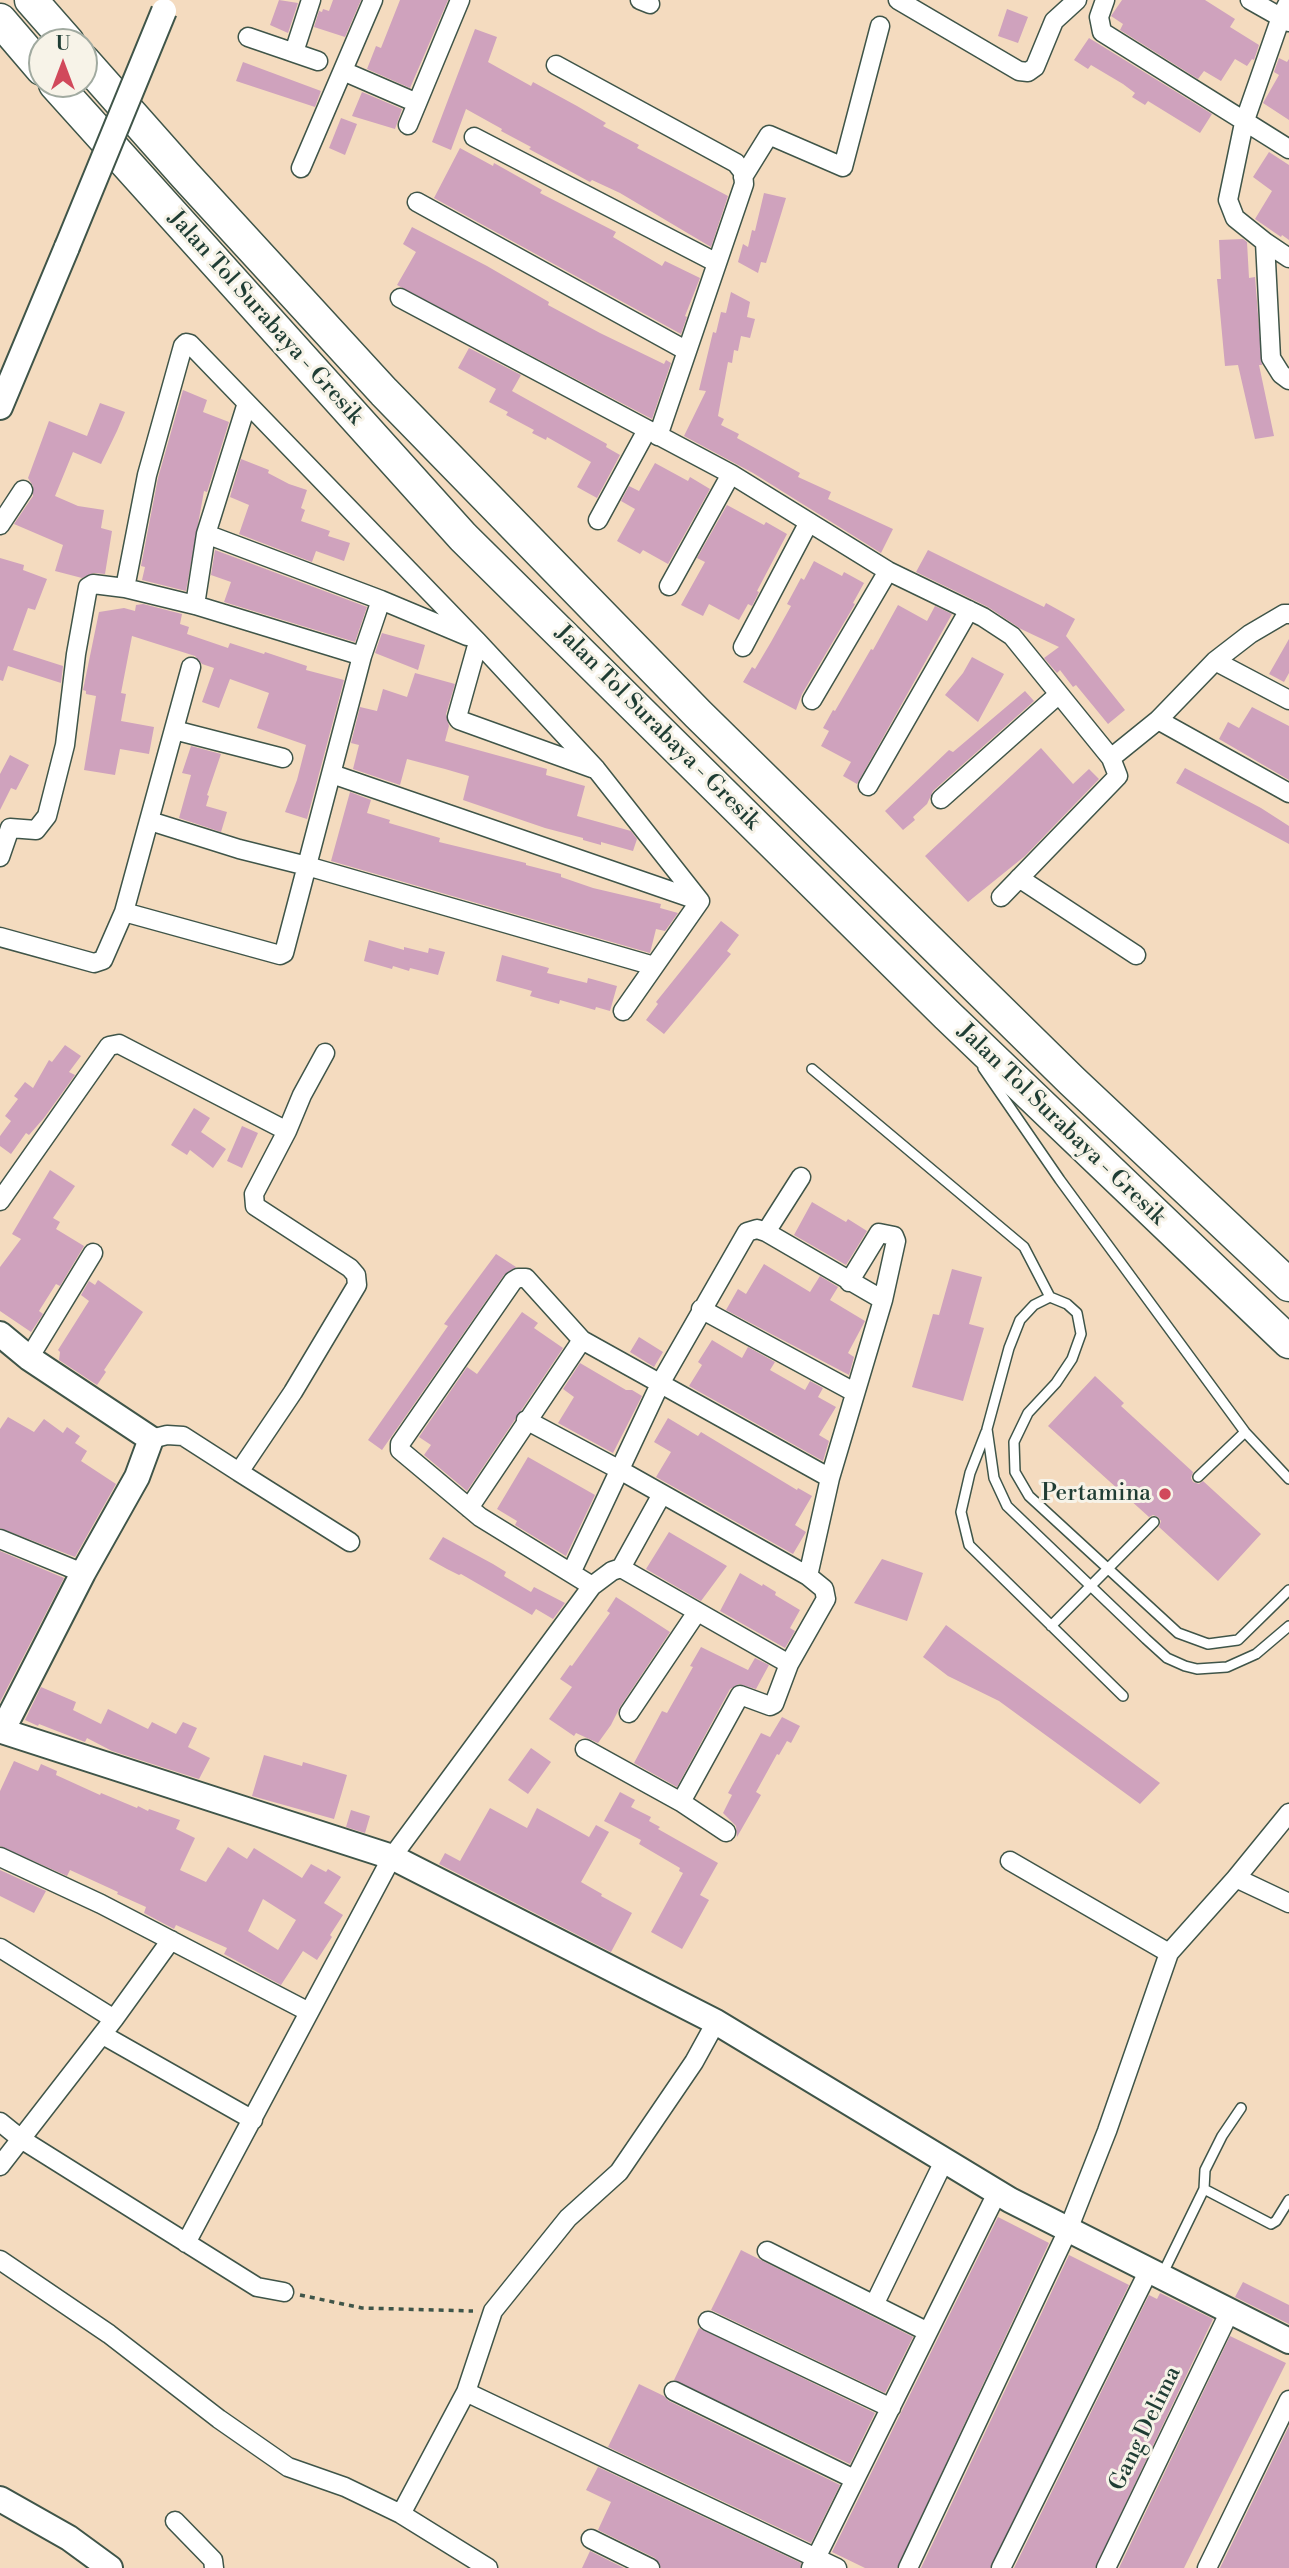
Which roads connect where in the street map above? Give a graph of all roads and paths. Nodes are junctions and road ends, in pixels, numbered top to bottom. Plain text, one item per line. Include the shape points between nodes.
1 (31, 0) edge
2 (311, 0) edge
3 (373, 0) edge
4 (460, 0) edge
5 (898, 0) edge
6 (1077, 0) edge
7 (1105, 0) edge
8 (1250, 0) edge
9 (167, 5) edge
10 (1286, 13) edge
11 (0, 20) edge
12 (880, 26) dead end
13 (56, 28) edge
14 (248, 37) dead end
15 (294, 51) junction
16 (28, 53) edge
17 (318, 61) dead end
18 (556, 65) dead end
19 (343, 71) junction
20 (98, 77) edge
21 (68, 98) edge
22 (417, 103) junction
23 (1244, 122) junction
24 (408, 125) dead end
25 (474, 137) dead end
26 (1289, 149) edge
27 (302, 168) dead end
28 (743, 177) junction
29 (417, 202) dead end
30 (1265, 242) junction
31 (1289, 258) edge
32 (717, 262) junction
33 (400, 299) dead end
34 (687, 351) junction
35 (1289, 380) edge
36 (247, 402) junction
37 (0, 407) edge
38 (653, 433) junction
39 (731, 474) junction
40 (23, 490) dead end
41 (598, 520) dead end
42 (809, 522) junction
43 (0, 525) edge
44 (206, 534) junction
45 (888, 570) junction
46 (669, 586) dead end
47 (125, 588) junction
48 (381, 600) junction
49 (195, 605) junction
50 (969, 610) junction
51 (1289, 614) edge
52 (476, 640) junction
53 (743, 646) dead end
54 (362, 656) junction
55 (1215, 661) junction
56 (191, 667) dead end
57 (1059, 694) junction
58 (812, 700) dead end
59 (1289, 700) edge
60 (1158, 720) junction
61 (174, 730) junction
62 (283, 758) dead end
63 (1111, 758) junction
64 (596, 769) junction
65 (332, 774) junction
66 (868, 786) dead end
67 (1289, 793) edge
68 (941, 799) dead end
69 (150, 821) junction
70 (5, 826) edge
71 (0, 857) edge
72 (307, 866) junction
73 (1019, 878) junction
74 (1001, 897) dead end
75 (701, 901) junction
76 (124, 912) junction
77 (2, 942) edge
78 (1136, 955) dead end
79 (654, 966) junction
80 (623, 1011) dead end
81 (947, 1015) junction
82 (325, 1053) dead end
83 (812, 1069) dead end
84 (287, 1130) junction
85 (801, 1177) dead end
86 (0, 1201) edge
87 (766, 1232) junction
88 (93, 1253) dead end
89 (849, 1282) junction
90 (1289, 1285) edge
91 (1050, 1297) junction
92 (883, 1300) junction
93 (701, 1309) junction
94 (0, 1334) edge
95 (582, 1339) junction
96 (1289, 1342) edge
97 (29, 1358) junction
98 (661, 1382) junction
99 (854, 1392) junction
100 (526, 1420) junction
101 (987, 1429) junction
102 (1245, 1432) junction
103 (151, 1439) junction
104 (618, 1469) junction
105 (239, 1472) junction
106 (1198, 1476) dead end
107 (830, 1478) junction
108 (1289, 1479) edge
109 (662, 1494) junction
110 (469, 1508) junction
111 (1154, 1522) dead end
112 (0, 1539) edge
113 (350, 1542) dead end
114 (621, 1568) junction
115 (1108, 1569) junction
116 (83, 1573) junction
117 (570, 1573) junction
118 (808, 1576) junction
119 (592, 1586) junction
120 (1091, 1586) junction
121 (1289, 1590) edge
122 (696, 1612) junction
123 (1051, 1626) junction
124 (1289, 1626) edge
125 (789, 1664) junction
126 (1123, 1696) dead end
127 (629, 1713) dead end
128 (1, 1732) edge
129 (585, 1749) dead end
130 (681, 1802) junction
131 (1289, 1814) edge
132 (726, 1832) dead end
133 (0, 1857) edge
134 (392, 1857) junction
135 (1010, 1861) dead end
136 (1236, 1878) junction
137 (1289, 1903) edge
138 (171, 1940) junction
139 (0, 1948) edge
140 (1169, 1953) junction
141 (309, 2012) junction
142 (114, 2019) junction
143 (716, 2022) junction
144 (103, 2035) junction
145 (1241, 2108) dead end
146 (253, 2120) junction
147 (0, 2122) edge
148 (21, 2139) junction
149 (945, 2159) junction
150 (0, 2166) edge
151 (1204, 2189) junction
152 (998, 2191) junction
153 (1289, 2200) edge
154 (1068, 2230) junction
155 (186, 2243) junction
156 (767, 2252) dead end
157 (0, 2260) edge
158 (1155, 2273) junction
159 (284, 2292) joint
160 (874, 2305) junction
161 (493, 2311) junction
162 (1230, 2311) junction
163 (708, 2321) dead end
164 (928, 2332) junction
165 (1289, 2341) edge
166 (466, 2392) junction
167 (674, 2392) dead end
168 (1289, 2400) edge
169 (891, 2408) junction
170 (855, 2479) junction
171 (0, 2499) edge
172 (401, 2514) junction
173 (175, 2521) dead end
174 (591, 2539) dead end
175 (813, 2563) edge
176 (110, 2568) edge
177 (214, 2568) edge
178 (488, 2568) edge
179 (650, 2568) edge
180 (837, 2568) edge
181 (908, 2568) edge
182 (1001, 2568) edge
183 (1106, 2568) edge
184 (1207, 2568) edge

1 - 13 highway
2 - 15 street
3 - 19 street
4 - 22 street
5 - 6 street via 1028,72 1035,67 1054,22
7 - 23 street via 1099,17 1102,32
8 - 10 street
9 - 37 street, bridge
10 - 23 street
11 - 16 highway
12 - 28 street via 843,167 769,135
14 - 15 street
15 - 17 street
18 - 28 street via 736,163
19 - 22 street
19 - 27 street
20 - 90 highway, Jalan Tol Surabaya - Gresik via 384,392 698,714 1072,1081
21 - 81 highway, Jalan Tol Surabaya - Gresik via 463,537
22 - 24 street
23 - 26 street
23 - 30 street via 1228,200 1235,218
25 - 32 street
28 - 32 street
29 - 34 street
30 - 31 street
30 - 35 street via 1271,358
32 - 34 street
33 - 38 street
34 - 38 street
36 - 44 street
36 - 47 street via 190,344 183,346 148,475
36 - 52 street
38 - 39 street
38 - 41 street
39 - 42 street
39 - 46 street
40 - 43 street
42 - 45 street
42 - 53 street
44 - 48 street
44 - 49 street
45 - 50 street
45 - 58 street
47 - 49 street
47 - 70 street via 93,584 86,591 65,745 47,816 36,830
48 - 52 street
48 - 54 street
49 - 54 street
50 - 57 street via 1012,636
50 - 66 street
51 - 55 street via 1250,634
52 - 64 street
52 - 64 street via 459,720
54 - 65 street
55 - 59 street
55 - 60 street
56 - 61 street
57 - 63 street
57 - 68 street
60 - 63 street
60 - 67 street
61 - 62 street
61 - 69 street
63 - 73 street via 1118,771 1115,780
64 - 75 street
65 - 72 street
65 - 75 street
69 - 72 street
69 - 76 street
70 - 71 street
72 - 76 street via 287,949 280,955
72 - 79 street
73 - 74 street
73 - 78 street
75 - 79 street
76 - 77 street via 99,963
79 - 80 street
81 - 96 highway, Jalan Tol Surabaya - Gresik
81 - 102 lane via 1060,1180
82 - 84 street
83 - 91 lane via 1024,1247
84 - 86 street via 120,1044 109,1046
84 - 105 street via 254,1194 255,1206 350,1268 356,1285
85 - 87 street
87 - 89 street
87 - 93 street via 747,1232
88 - 97 street
89 - 92 street
89 - 92 street via 879,1233 894,1236
91 - 101 lane via 1020,1320
91 - 115 lane via 1077,1313 1081,1334 1072,1359 1028,1413 1014,1442 1015,1472 1029,1496
92 - 99 street
93 - 98 street
93 - 99 street
94 - 97 street
95 - 98 street
95 - 100 street
95 - 110 street via 526,1278 513,1281 400,1444 400,1450
97 - 103 street
98 - 104 street
98 - 107 street
99 - 107 street
100 - 104 street
100 - 110 street
101 - 120 lane via 994,1478 1007,1506
101 - 123 lane via 961,1512 969,1545
102 - 106 lane
102 - 108 lane
103 - 105 street via 183,1436
103 - 116 street via 137,1477
104 - 109 street
104 - 117 street
105 - 113 street
107 - 118 street
109 - 114 street
109 - 118 street
110 - 117 street
111 - 115 lane
112 - 116 street
114 - 119 street
114 - 122 street
115 - 120 lane
115 - 121 lane via 1178,1633 1208,1644 1238,1640
116 - 128 street
117 - 119 street
118 - 125 street via 824,1589 826,1599
119 - 134 street
120 - 123 lane
120 - 124 lane via 1167,1658 1197,1669 1227,1667 1244,1660
122 - 125 street
122 - 127 street
123 - 126 lane
125 - 130 street via 772,1705 740,1695
128 - 134 street
129 - 130 street
130 - 132 street
131 - 136 street
133 - 138 street
134 - 141 street
134 - 143 street
135 - 140 street
136 - 137 street
136 - 140 street
138 - 141 street
138 - 142 street
139 - 142 street
140 - 154 street
141 - 146 street
142 - 144 street
143 - 149 street
143 - 161 street via 619,2172 568,2218
144 - 146 street
144 - 148 street
145 - 151 lane via 1205,2170
146 - 155 street
147 - 148 street
148 - 150 street
148 - 155 street
149 - 152 street
149 - 160 street
151 - 153 lane via 1271,2224
151 - 158 lane
152 - 154 street
152 - 164 street
154 - 158 street
154 - 181 street
155 - 159 street via 257,2287
156 - 160 street
157 - 172 street via 288,2467
158 - 162 street
158 - 182 street
159 - 161 path via 362,2308
160 - 164 street
161 - 166 street
162 - 165 street
162 - 183 street, Gang Delima
163 - 169 street
164 - 169 street
166 - 172 street
166 - 175 street
167 - 170 street
168 - 184 street
169 - 170 street
170 - 175 street
171 - 176 street via 69,2538
172 - 178 street
173 - 177 street via 214,2560
174 - 179 street
175 - 180 street

